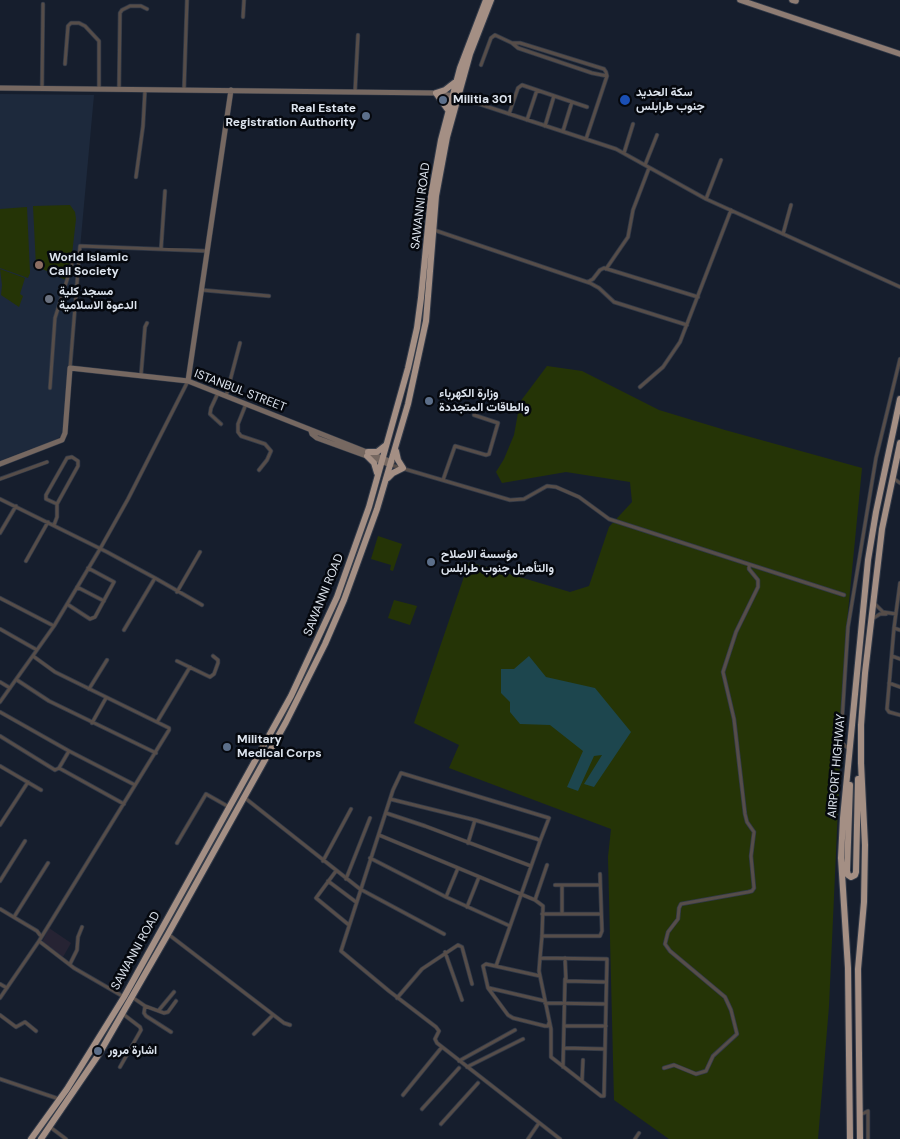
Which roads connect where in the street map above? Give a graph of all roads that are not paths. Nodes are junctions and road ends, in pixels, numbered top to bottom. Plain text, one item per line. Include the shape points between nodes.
1 (187, 0) edge
2 (244, 0) edge
3 (486, 0) edge
4 (491, 0) edge
5 (740, 0) edge
6 (42, 4) dead end
7 (147, 9) dead end
8 (244, 17) dead end
9 (358, 35) dead end
10 (512, 43) junction
11 (900, 54) edge
12 (65, 64) dead end
13 (480, 66) dead end
14 (607, 76) junction
15 (456, 80) junction
16 (0, 88) edge
17 (42, 89) junction
18 (99, 90) junction
19 (119, 90) junction
20 (145, 90) junction
21 (184, 90) junction
22 (232, 90) junction
23 (536, 90) junction
24 (355, 93) junction
25 (436, 93) junction
26 (454, 96) junction
27 (554, 96) junction
28 (572, 102) junction
29 (587, 107) dead end
30 (448, 110) junction
31 (509, 114) junction
32 (527, 120) junction
33 (633, 124) dead end
34 (545, 126) junction
35 (563, 131) junction
36 (657, 135) dead end
37 (586, 139) junction
38 (624, 153) junction
39 (721, 160) dead end
40 (647, 166) junction
41 (136, 176) dead end
42 (165, 191) dead end
43 (706, 198) junction
44 (792, 205) dead end
45 (731, 210) junction
46 (433, 230) junction
47 (782, 234) junction
48 (161, 249) junction
49 (208, 251) junction
50 (79, 261) junction
51 (606, 269) junction
52 (588, 282) junction
53 (900, 287) edge
54 (202, 290) junction
55 (269, 296) dead end
56 (698, 296) junction
57 (147, 323) dead end
58 (687, 325) junction
59 (240, 343) dead end
60 (900, 359) edge
61 (70, 368) junction
62 (140, 375) junction
63 (188, 381) junction
64 (640, 387) dead end
65 (50, 388) dead end
66 (218, 393) junction
67 (226, 396) junction
68 (900, 399) edge
69 (246, 403) junction
70 (474, 415) dead end
71 (221, 424) dead end
72 (388, 439) junction
73 (900, 442) edge
74 (396, 445) junction
75 (367, 454) junction
76 (382, 460) junction
77 (47, 462) dead end
78 (391, 463) junction
79 (0, 464) edge
80 (402, 467) junction
81 (259, 470) dead end
82 (892, 477) junction
83 (377, 478) junction
84 (0, 479) edge
85 (443, 480) junction
86 (386, 481) junction
87 (900, 483) edge
88 (0, 499) edge
89 (57, 504) junction
90 (16, 506) junction
91 (48, 522) junction
92 (54, 525) junction
93 (0, 533) edge
94 (100, 549) junction
95 (200, 552) dead end
96 (26, 561) dead end
97 (749, 565) junction
98 (88, 568) junction
99 (155, 578) junction
100 (900, 583) edge
101 (77, 587) junction
102 (177, 592) junction
103 (844, 595) dead end
104 (0, 598) edge
105 (104, 601) junction
106 (873, 601) junction
107 (899, 602) edge
108 (67, 604) junction
109 (202, 605) dead end
110 (896, 609) junction
111 (888, 614) junction
112 (896, 615) junction
113 (871, 620) junction
114 (895, 622) junction
115 (54, 626) junction
116 (0, 628) edge
117 (894, 628) junction
118 (124, 630) dead end
119 (900, 630) edge
120 (37, 650) junction
121 (33, 656) junction
122 (213, 656) dead end
123 (892, 656) junction
124 (900, 659) edge
125 (107, 660) dead end
126 (177, 661) dead end
127 (190, 667) junction
128 (16, 680) junction
129 (0, 682) edge
130 (889, 683) junction
131 (900, 687) edge
132 (10, 688) junction
133 (90, 689) junction
134 (106, 698) junction
135 (0, 702) edge
136 (862, 710) junction
137 (0, 712) edge
138 (900, 715) edge
139 (156, 722) junction
140 (92, 723) junction
141 (852, 726) junction
142 (0, 736) edge
143 (849, 749) junction
144 (69, 751) junction
145 (156, 753) junction
146 (0, 766) edge
147 (59, 768) junction
148 (28, 782) junction
149 (135, 785) junction
150 (41, 790) dead end
151 (244, 798) junction
152 (390, 799) junction
153 (124, 804) junction
154 (230, 807) junction
155 (351, 809) dead end
156 (386, 813) junction
157 (370, 818) dead end
158 (475, 820) junction
159 (0, 825) edge
160 (379, 836) junction
161 (540, 841) junction
162 (25, 842) dead end
163 (177, 843) dead end
164 (468, 843) junction
165 (370, 858) junction
166 (323, 861) junction
167 (48, 863) dead end
168 (547, 865) dead end
169 (531, 866) junction
170 (458, 868) junction
171 (336, 871) junction
172 (600, 874) dead end
173 (479, 877) junction
174 (346, 879) junction
175 (0, 881) edge
176 (328, 882) junction
177 (555, 885) dead end
178 (562, 885) junction
179 (600, 885) junction
180 (360, 889) junction
181 (521, 895) junction
182 (446, 897) junction
183 (535, 900) junction
184 (356, 902) junction
185 (466, 907) junction
186 (0, 909) edge
187 (542, 914) junction
188 (562, 914) junction
189 (601, 914) junction
190 (14, 917) junction
191 (349, 925) junction
192 (510, 926) junction
193 (82, 928) dead end
194 (168, 934) junction
195 (444, 934) dead end
196 (40, 936) junction
197 (542, 936) junction
198 (38, 941) junction
199 (445, 952) junction
200 (540, 958) junction
201 (565, 958) junction
202 (70, 964) junction
203 (496, 966) junction
204 (540, 976) junction
205 (565, 979) junction
206 (606, 982) junction
207 (0, 984) edge
208 (472, 984) dead end
209 (6, 988) junction
210 (488, 988) junction
211 (174, 992) dead end
212 (124, 997) junction
213 (132, 997) junction
214 (0, 998) edge
215 (398, 998) junction
216 (462, 1000) dead end
217 (176, 1001) dead end
218 (545, 1002) junction
219 (565, 1004) junction
220 (606, 1004) junction
221 (145, 1006) junction
222 (159, 1010) junction
223 (122, 1014) junction
224 (273, 1015) junction
225 (0, 1016) edge
226 (549, 1022) junction
227 (290, 1025) dead end
228 (564, 1026) junction
229 (606, 1026) junction
230 (515, 1030) dead end
231 (36, 1031) dead end
232 (171, 1032) dead end
233 (254, 1034) dead end
234 (523, 1039) dead end
235 (97, 1041) junction
236 (104, 1046) junction
237 (442, 1047) junction
238 (564, 1048) junction
239 (605, 1049) junction
240 (91, 1051) junction
241 (99, 1054) junction
242 (459, 1060) junction
243 (583, 1060) dead end
244 (120, 1067) dead end
245 (467, 1067) junction
246 (563, 1067) junction
247 (459, 1068) dead end
248 (664, 1068) dead end
249 (0, 1079) edge
250 (582, 1082) junction
251 (478, 1083) dead end
252 (403, 1095) dead end
253 (59, 1100) junction
254 (422, 1109) dead end
255 (860, 1115) junction
256 (441, 1124) dead end
257 (539, 1124) junction
258 (50, 1127) junction
259 (639, 1133) dead end
260 (31, 1139) edge
261 (41, 1139) edge
262 (66, 1139) edge
263 (528, 1139) edge
264 (560, 1139) edge
265 (636, 1139) edge
266 (850, 1139) edge
267 (860, 1139) edge
268 (868, 1139) edge

1 - 21 street
2 - 8 street
3 - 15 highway, SAWANNI ROAD
4 - 26 highway, SAWANNI ROAD
5 - 11 main road
6 - 17 street
7 - 19 street via 130,6 120,13
9 - 24 street
10 - 13 street via 492,36
10 - 14 street via 518,48
10 - 14 street via 604,69
12 - 18 street via 68,26 79,23 99,41
14 - 37 street
15 - 25 highway via 450,88
15 - 26 highway, SAWANNI ROAD
16 - 17 street
17 - 18 street
18 - 19 street
19 - 20 street
20 - 21 street
20 - 41 street
21 - 22 street
22 - 24 street
22 - 49 street
23 - 27 street
23 - 31 street via 519,86
23 - 32 street
24 - 25 street
25 - 26 street
25 - 30 highway
26 - 30 highway, SAWANNI ROAD
26 - 31 street
26 - 46 highway, SAWANNI ROAD
27 - 28 street
27 - 34 street
28 - 29 street
28 - 35 street
30 - 72 highway, SAWANNI ROAD via 431,196 417,328
31 - 32 street
32 - 34 street
33 - 38 street
34 - 35 street
35 - 37 street
36 - 40 street
37 - 38 street
38 - 40 street
39 - 43 street
40 - 43 street
40 - 51 street via 628,237
42 - 48 street
43 - 45 street
44 - 47 street
45 - 47 street
45 - 56 street
46 - 52 street
46 - 74 highway, SAWANNI ROAD via 423,335
47 - 53 street
48 - 49 street
48 - 50 street via 80,246
49 - 54 street
50 - 61 street
50 - 65 street via 73,261 55,318
51 - 52 street via 600,270
51 - 56 street
52 - 58 street via 614,302
54 - 55 street
54 - 63 street
56 - 58 street
57 - 62 street
58 - 64 street via 672,355
59 - 67 street
60 - 143 street via 876,458 848,627 841,737
61 - 62 street, ISTANBUL STREET
61 - 79 street via 62,440
62 - 63 street, ISTANBUL STREET
63 - 66 street, ISTANBUL STREET
63 - 94 street
66 - 67 street, ISTANBUL STREET
66 - 71 street via 210,414
67 - 69 street, ISTANBUL STREET
68 - 141 highway, AIRPORT HIGHWAY via 872,533
69 - 75 street, ISTANBUL STREET
69 - 81 street via 238,432 266,444 271,451
70 - 85 street via 498,423 489,454 455,446
72 - 75 highway via 381,450
72 - 76 highway, SAWANNI ROAD
73 - 82 highway, AIRPORT HIGHWAY
74 - 78 highway, SAWANNI ROAD
74 - 80 highway
75 - 76 street, ISTANBUL STREET
75 - 83 highway via 374,463
76 - 78 street, ISTANBUL STREET
76 - 83 highway, SAWANNI ROAD
77 - 84 street
78 - 80 street
78 - 86 highway, SAWANNI ROAD
80 - 85 street
80 - 86 highway
82 - 87 street
82 - 106 highway, AIRPORT HIGHWAY
83 - 154 highway, SAWANNI ROAD via 340,588 318,641
85 - 97 street via 515,501 547,486 556,487 583,499 609,519
86 - 151 highway, SAWANNI ROAD via 325,644
88 - 90 street
89 - 89 street via 78,466 72,458 67,458 46,495
89 - 92 street
90 - 91 street
90 - 93 street
91 - 92 street
91 - 96 street
92 - 94 street
94 - 98 street
94 - 99 street
95 - 102 street
97 - 103 street
97 - 248 street via 758,586 736,632 723,672 734,719 745,814 754,832 751,856 754,888 748,892 681,904 678,919 668,932 665,944 725,997 737,1034 713,1056 706,1071 696,1074 674,1065
98 - 101 street
98 - 105 street via 114,582
99 - 102 street
99 - 118 street
100 - 107 street
101 - 105 street
101 - 108 street
102 - 109 street
104 - 115 street
105 - 108 street via 92,619
106 - 111 street
106 - 113 highway, AIRPORT HIGHWAY
107 - 110 street
108 - 115 street
110 - 111 street
110 - 112 street
111 - 112 street
111 - 113 street via 880,614
111 - 114 street
112 - 114 street
113 - 136 highway, AIRPORT HIGHWAY
114 - 117 street
115 - 120 street
116 - 120 street
117 - 119 street
117 - 123 street
120 - 121 street
121 - 128 street
121 - 133 street via 55,672
122 - 127 street via 218,663 212,676
123 - 124 street
123 - 130 street
125 - 133 street
126 - 127 street
127 - 139 street
128 - 132 street
128 - 140 street via 49,702
129 - 132 street
130 - 131 street
130 - 138 street via 887,710
132 - 135 street
133 - 134 street
134 - 139 street
134 - 140 street
136 - 141 highway via 856,872 851,877 847,871
136 - 255 highway, AIRPORT HIGHWAY via 865,845 858,969
137 - 144 street
139 - 145 street via 169,730
140 - 145 street
141 - 143 highway, AIRPORT HIGHWAY
142 - 147 street via 55,770
143 - 266 highway, AIRPORT HIGHWAY via 841,858 848,968
144 - 147 street
144 - 149 street
145 - 149 street
146 - 148 street
147 - 153 street
148 - 150 street
148 - 159 street
149 - 153 street
151 - 166 street
151 - 194 highway, SAWANNI ROAD
152 - 156 street
152 - 158 street
152 - 161 street via 401,773 549,818
153 - 196 street
154 - 163 street via 206,794
154 - 212 highway, SAWANNI ROAD
155 - 166 street
156 - 160 street
156 - 164 street
157 - 174 street
158 - 161 street
158 - 164 street
160 - 165 street
160 - 170 street
161 - 169 street
162 - 175 street
164 - 169 street
165 - 180 street
165 - 182 street
166 - 171 street
167 - 190 street
168 - 183 street
169 - 181 street
170 - 173 street
170 - 182 street
171 - 174 street
171 - 176 street
172 - 179 street
173 - 181 street
173 - 185 street
174 - 180 street
176 - 184 street
176 - 191 street via 317,900
177 - 178 street
178 - 179 street
178 - 188 street
179 - 189 street
180 - 184 street
180 - 195 street
181 - 183 street
181 - 192 street
182 - 185 street
183 - 187 street via 543,906
184 - 191 street
185 - 192 street
186 - 190 street
187 - 188 street
187 - 197 street
188 - 189 street
189 - 197 street via 600,936
190 - 196 street
191 - 215 street via 341,953
192 - 203 street
193 - 202 street
194 - 213 highway, SAWANNI ROAD
194 - 224 street
196 - 198 street
197 - 200 street
198 - 202 street
198 - 209 street
199 - 208 street via 461,945
199 - 215 street via 422,969
199 - 216 street
200 - 201 street
200 - 204 street
201 - 205 street
201 - 206 street via 607,959
202 - 212 street
203 - 204 street
203 - 210 street via 484,965
204 - 218 street
205 - 206 street via 567,982
205 - 219 street
206 - 220 street
207 - 209 street
209 - 214 street
210 - 218 street
210 - 226 street via 510,1016 545,1026
211 - 222 street
212 - 235 highway, SAWANNI ROAD
213 - 221 street
213 - 223 highway, SAWANNI ROAD
215 - 237 street via 439,1030 435,1039
217 - 222 street via 166,1013
218 - 219 street
218 - 226 street
219 - 220 street
219 - 228 street
220 - 229 street
221 - 222 street
221 - 232 street via 146,1016
223 - 236 highway, SAWANNI ROAD
223 - 244 street via 141,1030
224 - 227 street
224 - 233 street
225 - 231 street via 16,1027 25,1022
226 - 246 street via 550,1054
228 - 229 street
228 - 238 street
229 - 239 street
230 - 242 street
234 - 245 street
235 - 236 highway
235 - 240 highway, SAWANNI ROAD
236 - 241 highway, SAWANNI ROAD
237 - 242 street
237 - 252 street
238 - 239 street
238 - 246 street
239 - 250 street via 604,1096
240 - 241 highway
240 - 253 highway, SAWANNI ROAD
241 - 258 highway, SAWANNI ROAD
242 - 245 street
243 - 250 street
245 - 257 street
246 - 250 street
247 - 254 street
249 - 253 street
251 - 256 street
253 - 260 highway, SAWANNI ROAD
255 - 267 highway, AIRPORT HIGHWAY
255 - 268 street via 868,1111
257 - 263 street
257 - 264 street
258 - 261 highway, SAWANNI ROAD
258 - 262 street
259 - 265 street

